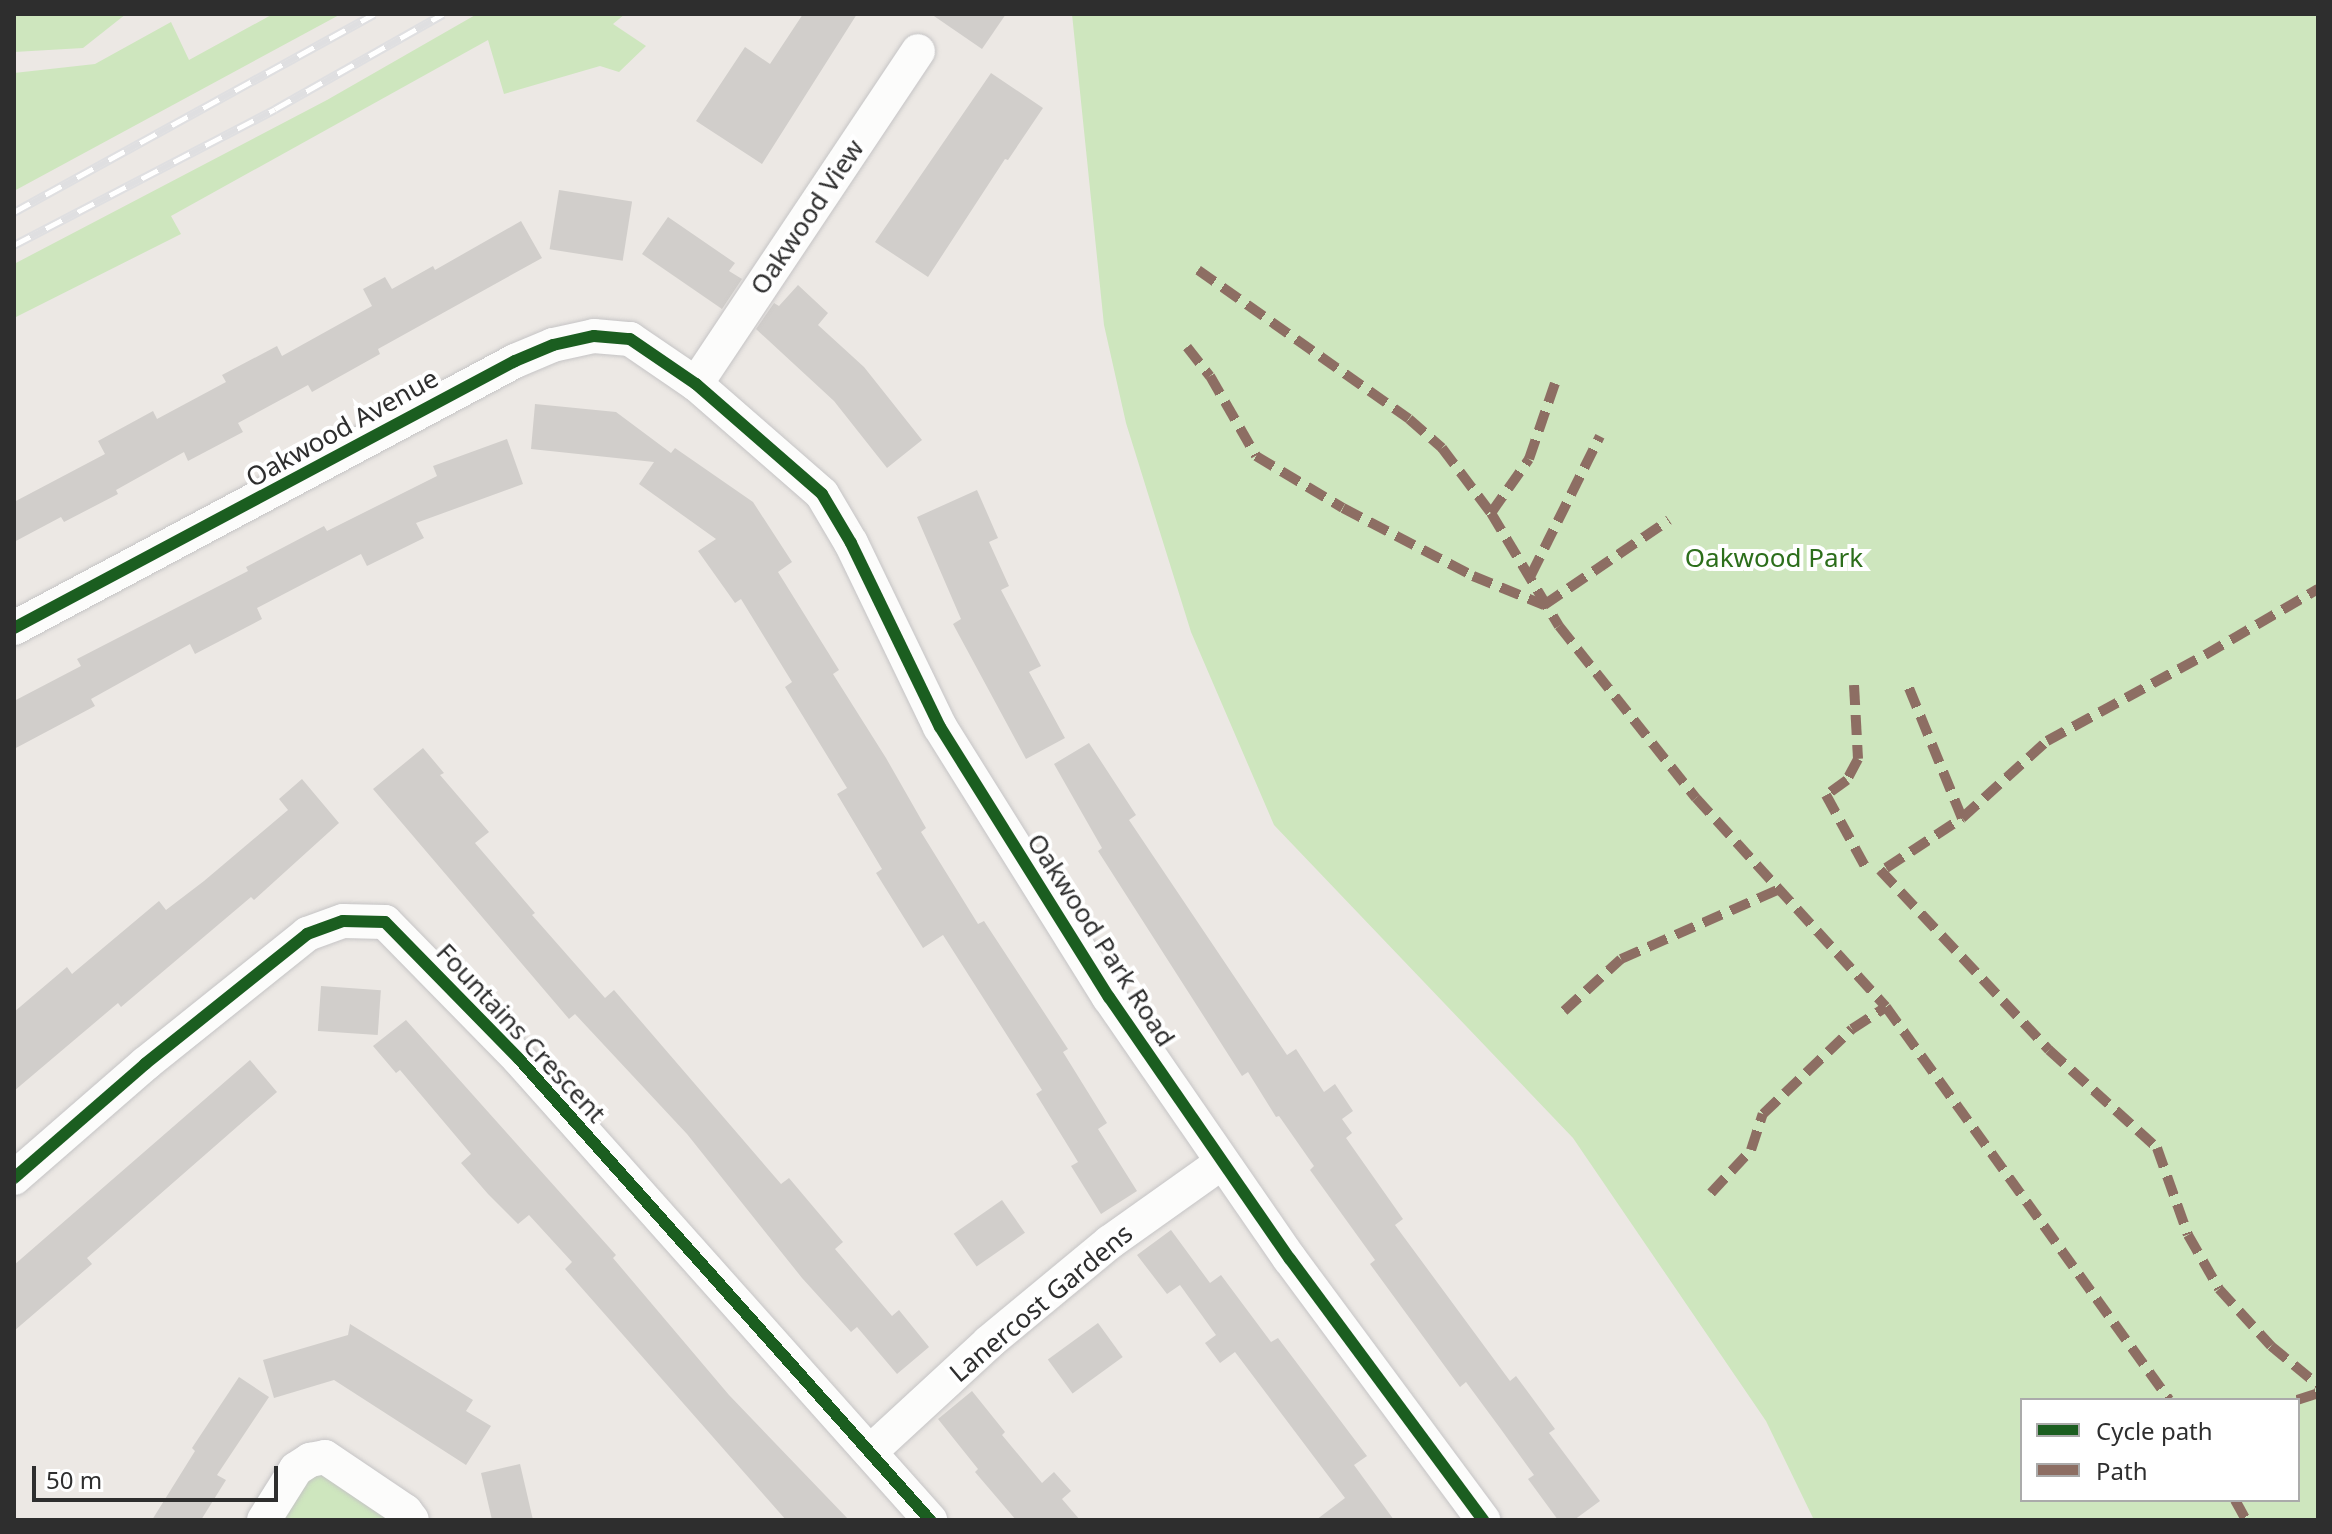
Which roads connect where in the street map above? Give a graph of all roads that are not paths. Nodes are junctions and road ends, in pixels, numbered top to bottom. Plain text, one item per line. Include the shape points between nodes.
1 (918, 51) dead end
2 (696, 384) junction
3 (14, 628) edge
4 (1221, 1163) junction
5 (14, 1178) edge
6 (870, 1452) junction
7 (264, 1520) edge
8 (412, 1520) edge
9 (930, 1520) edge
10 (1483, 1520) edge

1 - 2 street, Oakwood View
2 - 3 street, Oakwood Avenue via 630,339 594,336 553,345 465,385
2 - 4 street, Oakwood Park Road via 822,494 940,727 1109,997
4 - 6 street, Lanercost Gardens via 1086,1262
4 - 10 street, Oakwood Park Road
5 - 6 street, Fountains Crescent via 307,934 343,921 385,922 519,1059
6 - 9 street, Fountains Crescent
7 - 8 street via 296,1469 325,1457

